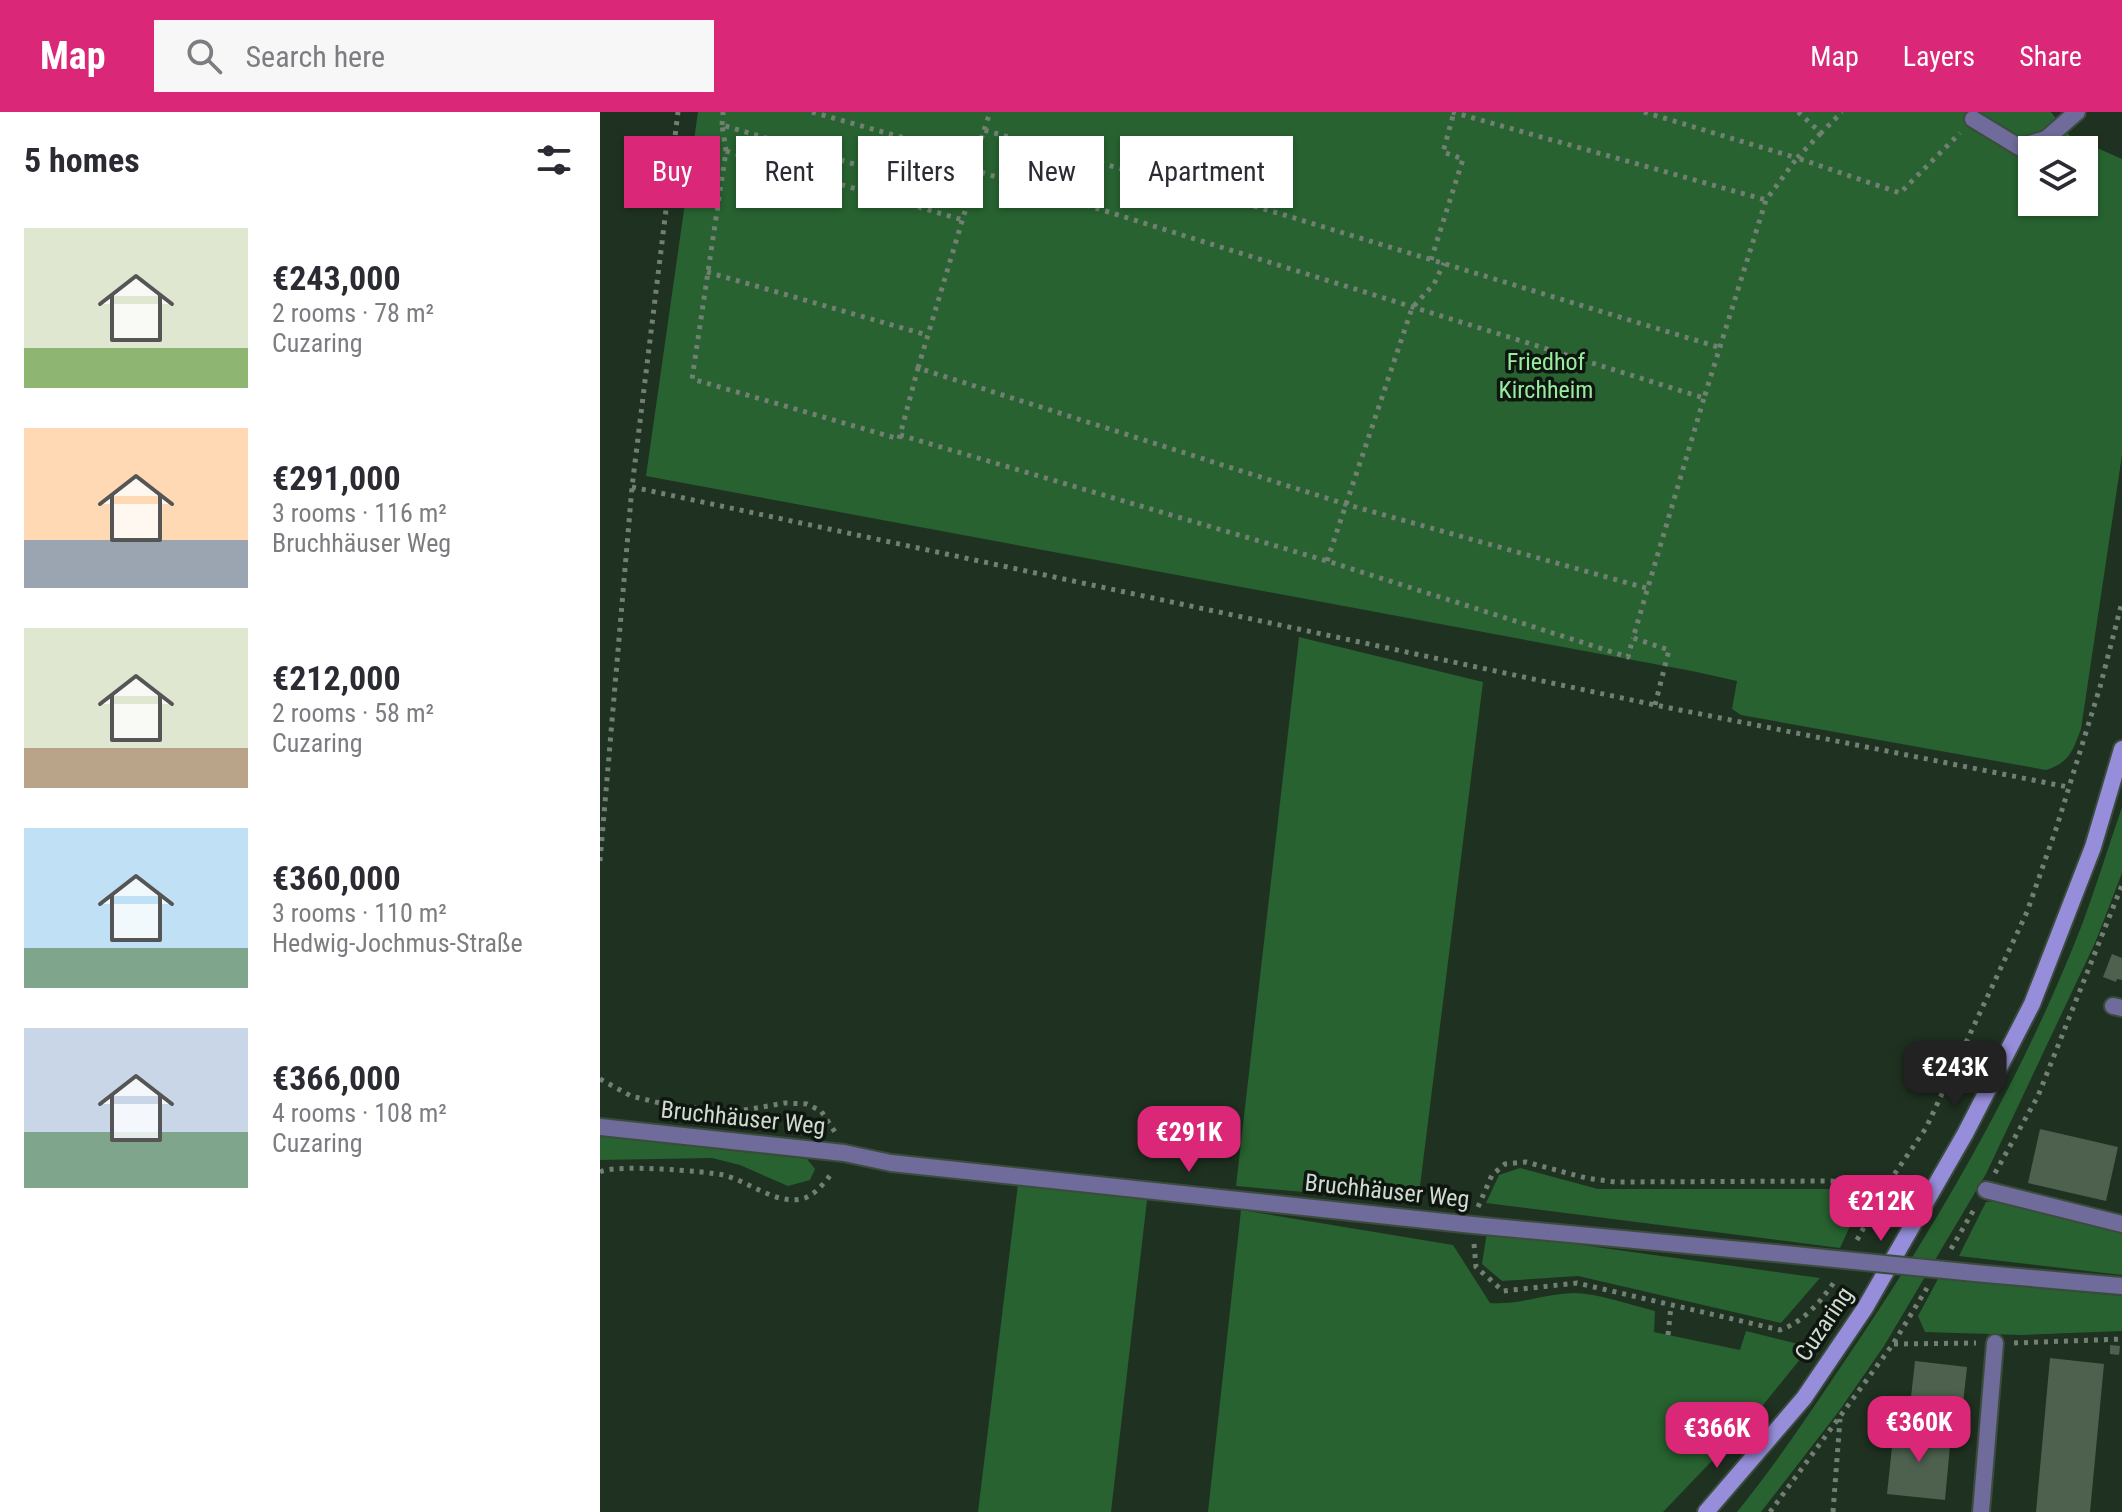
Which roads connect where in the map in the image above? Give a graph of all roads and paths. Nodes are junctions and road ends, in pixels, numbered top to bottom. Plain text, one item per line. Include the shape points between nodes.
1 (678, 112) edge
2 (723, 112) edge
3 (812, 112) edge
4 (990, 112) edge
5 (1454, 112) edge
6 (1644, 112) edge
7 (1798, 112) edge
8 (1842, 112) edge
9 (2077, 112) edge
10 (1973, 119) joint
11 (722, 125) junction
12 (984, 130) junction
13 (1821, 133) junction
14 (897, 136) edge
15 (982, 136) edge
16 (726, 151) junction
17 (1797, 158) junction
18 (858, 165) edge
19 (983, 173) edge
20 (1766, 200) junction
21 (966, 208) edge
22 (963, 220) junction
23 (1431, 260) junction
24 (1444, 263) junction
25 (707, 272) junction
26 (1412, 308) junction
27 (927, 335) junction
28 (1718, 347) junction
29 (918, 368) junction
30 (1704, 398) junction
31 (900, 435) junction
32 (632, 487) junction
33 (1345, 504) junction
34 (1327, 561) junction
35 (1646, 588) junction
36 (2122, 602) edge
37 (1633, 638) junction
38 (1655, 705) junction
39 (2122, 749) edge
40 (2068, 787) junction
41 (600, 861) edge
42 (2122, 885) edge
43 (600, 1127) edge
44 (1586, 1178) dead end
45 (1986, 1190) junction
46 (2122, 1224) edge
47 (1947, 1254) dead end
48 (1932, 1280) dead end
49 (2122, 1286) edge
50 (1671, 1306) dead end
51 (1668, 1335) dead end
52 (1995, 1343) dead end
53 (1840, 1418) junction
54 (1706, 1512) edge
55 (1770, 1512) edge
56 (1833, 1512) edge
57 (1981, 1512) edge

1 - 32 path
2 - 11 path
3 - 14 path
4 - 12 path
5 - 20 path
5 - 23 path via 1443,152 1463,159
6 - 17 path
7 - 13 path
8 - 13 path
9 - 10 street via 2046,139 2019,147
10 - 17 path via 1900,193
11 - 16 path
11 - 18 path
12 - 15 path
12 - 23 path
13 - 17 path
16 - 22 path
16 - 25 path
17 - 20 path
19 - 26 path
20 - 28 path
21 - 22 path
22 - 27 path
23 - 24 path
24 - 26 path via 1434,284
24 - 28 path
25 - 27 path
25 - 31 path via 692,379 899,439
26 - 30 path
26 - 33 path
27 - 29 path
28 - 30 path
29 - 31 path
29 - 33 path
30 - 35 path
31 - 34 path
32 - 38 path
32 - 41 path
33 - 34 path
33 - 35 path
34 - 37 path via 1628,657
35 - 37 path
36 - 40 path
37 - 38 path via 1669,650
38 - 40 path
39 - 54 main road, Cuzaring via 2093,847 2032,1004 1965,1134 1872,1296 1804,1398
40 - 44 path via 2021,925 1926,1128 1887,1185
42 - 45 path via 2038,1096
43 - 49 street, Bruchhäuser Weg, bridge via 1457,1223
45 - 46 street
45 - 47 path
48 - 53 path
50 - 51 path
52 - 57 street
53 - 55 path
53 - 56 path

